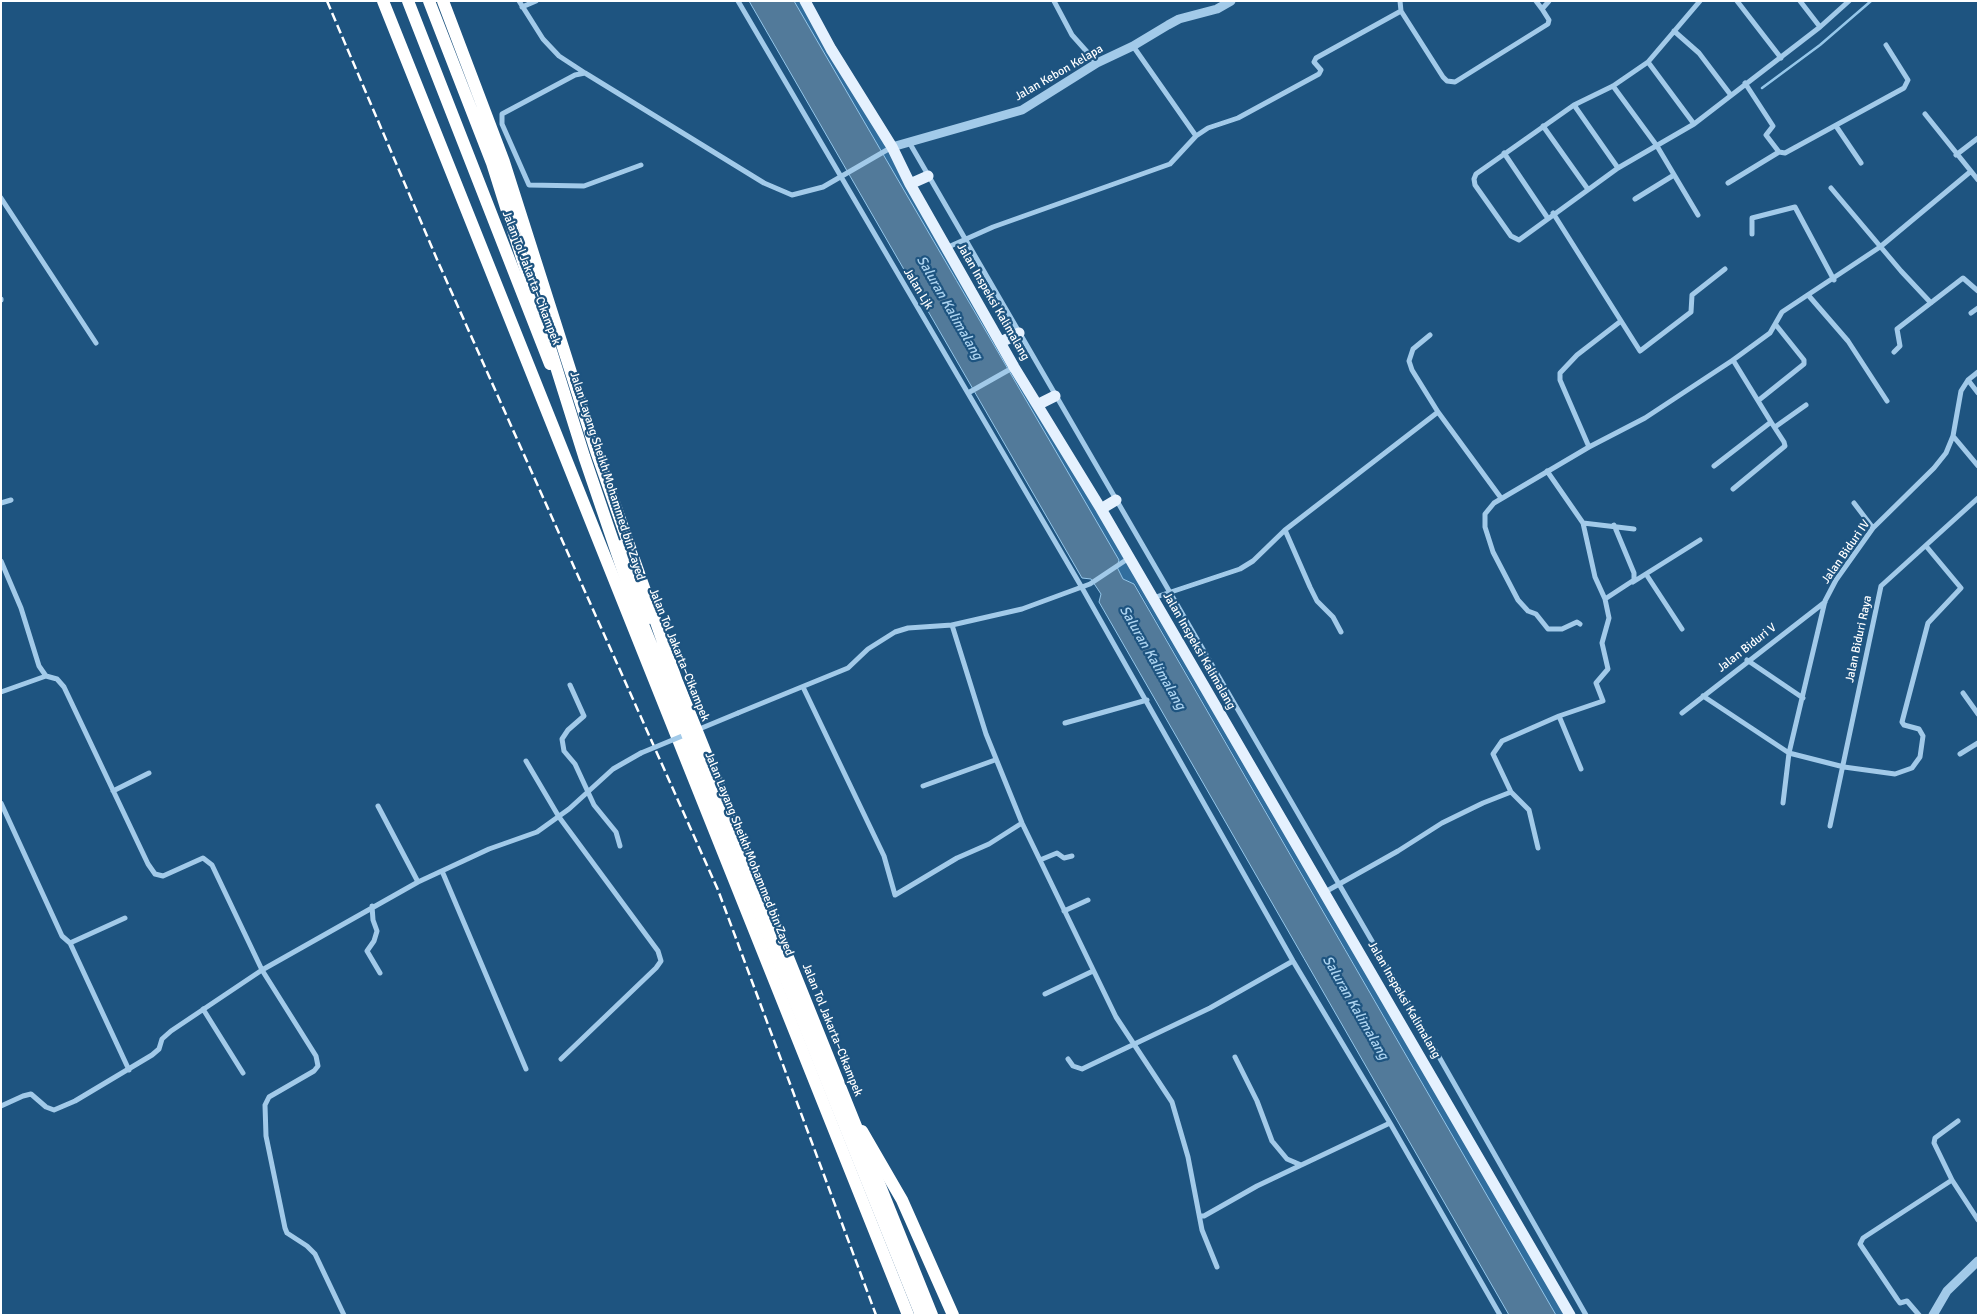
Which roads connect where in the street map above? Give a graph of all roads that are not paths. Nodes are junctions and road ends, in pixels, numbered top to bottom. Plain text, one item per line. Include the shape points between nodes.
1 (383, 1) edge
2 (408, 1) edge
3 (429, 1) edge
4 (442, 1) edge
5 (519, 1) edge
6 (536, 1) edge
7 (738, 1) edge
8 (805, 1) edge
9 (1054, 1) edge
10 (1231, 1) edge
11 (1400, 1) edge
12 (1536, 1) edge
13 (1549, 1) edge
14 (1700, 1) edge
15 (1737, 1) edge
16 (1800, 1) edge
17 (1849, 1) edge
18 (522, 7) junction
19 (1542, 9) junction
20 (1401, 11) junction
21 (1820, 27) junction
22 (1674, 31) junction
23 (1886, 45) dead end
24 (1133, 46) junction
25 (1780, 58) junction
26 (1648, 62) junction
27 (1097, 63) junction
28 (585, 73) junction
29 (1745, 84) junction
30 (1614, 86) junction
31 (1730, 94) junction
32 (1574, 105) junction
33 (1925, 114) dead end
34 (1694, 124) junction
35 (1542, 126) junction
36 (1836, 126) junction
37 (1196, 136) junction
38 (1978, 138) edge
39 (909, 142) junction
40 (1657, 146) junction
41 (888, 149) junction
42 (1779, 152) junction
43 (1504, 154) junction
44 (1956, 155) junction
45 (1861, 163) dead end
46 (641, 165) dead end
47 (1618, 168) junction
48 (1970, 172) junction
49 (1674, 175) junction
50 (928, 176) junction
51 (840, 178) junction
52 (1978, 180) edge
53 (1728, 183) dead end
54 (910, 184) junction
55 (1587, 188) junction
56 (1831, 188) dead end
57 (1, 198) edge
58 (1635, 200) dead end
59 (1553, 213) junction
60 (1698, 215) dead end
61 (1547, 217) junction
62 (1752, 234) dead end
63 (965, 240) junction
64 (1880, 247) junction
65 (946, 248) junction
66 (1725, 268) dead end
67 (1834, 280) junction
68 (1978, 291) edge
69 (1809, 296) junction
70 (1931, 303) junction
71 (1978, 308) edge
72 (1971, 313) dead end
73 (1621, 321) junction
74 (1776, 325) junction
75 (1019, 333) junction
76 (1430, 335) dead end
77 (1001, 342) junction
78 (96, 343) dead end
79 (1894, 352) dead end
80 (1733, 360) junction
81 (1012, 368) junction
82 (1978, 372) edge
83 (1968, 380) junction
84 (970, 392) junction
85 (1978, 393) edge
86 (1055, 396) junction
87 (1759, 400) junction
88 (1886, 401) dead end
89 (1039, 404) junction
90 (1806, 405) dead end
91 (1438, 412) junction
92 (1773, 424) junction
93 (1952, 436) junction
94 (1589, 447) junction
95 (1714, 466) dead end
96 (1978, 466) edge
97 (1547, 471) junction
98 (1733, 488) dead end
99 (1501, 498) junction
100 (1978, 498) edge
101 (11, 500) dead end
102 (1116, 500) junction
103 (1, 503) edge
104 (1854, 503) dead end
105 (1100, 509) junction
106 (1583, 523) junction
107 (1614, 525) junction
108 (1874, 528) junction
109 (1634, 529) dead end
110 (1285, 530) junction
111 (1700, 540) dead end
112 (1926, 546) junction
113 (1129, 558) junction
114 (1, 561) edge
115 (1646, 574) junction
116 (1633, 582) junction
117 (1081, 586) junction
118 (1169, 593) junction
119 (1152, 598) junction
120 (1604, 600) junction
121 (1826, 602) junction
122 (1580, 624) dead end
123 (952, 625) junction
124 (1682, 629) dead end
125 (1341, 632) dead end
126 (1747, 660) junction
127 (46, 676) junction
128 (570, 685) dead end
129 (803, 687) junction
130 (1, 692) edge
131 (1963, 693) dead end
132 (1703, 696) junction
133 (1802, 698) junction
134 (1146, 700) junction
135 (1682, 713) dead end
136 (1978, 714) edge
137 (1559, 716) junction
138 (1065, 723) dead end
139 (1978, 743) edge
140 (1789, 753) junction
141 (1960, 754) dead end
142 (995, 760) junction
143 (526, 761) dead end
144 (1844, 767) junction
145 (1581, 769) dead end
146 (149, 773) dead end
147 (924, 786) dead end
148 (588, 791) junction
149 (113, 792) junction
150 (1511, 792) junction
151 (1, 803) edge
152 (1783, 803) dead end
153 (378, 806) dead end
154 (559, 817) junction
155 (1022, 823) junction
156 (1830, 826) dead end
157 (620, 846) dead end
158 (1538, 848) dead end
159 (1072, 856) dead end
160 (1040, 860) junction
161 (442, 871) junction
162 (418, 882) junction
163 (1338, 884) junction
164 (1325, 892) junction
165 (1088, 900) dead end
166 (372, 906) junction
167 (1064, 911) junction
168 (125, 918) dead end
169 (70, 943) junction
170 (1293, 961) junction
171 (262, 970) junction
172 (1093, 971) junction
173 (380, 973) dead end
174 (1045, 994) dead end
175 (203, 1009) junction
176 (1135, 1045) junction
177 (1235, 1057) dead end
178 (561, 1059) dead end
179 (1068, 1059) dead end
180 (526, 1069) dead end
181 (128, 1070) junction
182 (243, 1073) dead end
183 (1, 1106) edge
184 (851, 1111) junction
185 (1958, 1121) dead end
186 (1390, 1123) junction
187 (1301, 1165) junction
188 (1952, 1180) junction
189 (1201, 1216) junction
190 (1978, 1220) edge
191 (1978, 1261) edge
192 (1217, 1268) dead end
193 (344, 1315) edge
194 (908, 1315) edge
195 (921, 1315) edge
196 (933, 1315) edge
197 (953, 1315) edge
198 (1500, 1315) edge
199 (1570, 1315) edge
200 (1586, 1315) edge
201 (1919, 1315) edge
202 (1933, 1315) edge

1 - 194 highway
2 - 184 highway, Jalan Tol Jakarta–Cikampek via 656,636
3 - 195 highway, Jalan Layang Sheikh Mohammed bin Zayed, bridge via 492,163 632,597
4 - 196 highway, Jalan Layang Sheikh Mohammed bin Zayed, bridge via 504,162 596,451 676,679
5 - 18 street
6 - 18 street
7 - 51 street, Jalan Ljk
8 - 41 main road, Jalan Inspeksi Kalimalang
9 - 27 street via 1072,35
10 - 24 street, Jalan Kebon Kelapa via 1179,19
11 - 20 street
12 - 19 street
13 - 19 street
14 - 22 street
15 - 25 street
16 - 21 street
17 - 21 street
18 - 28 street via 559,56
19 - 20 street via 1548,24 1455,82 1443,77
20 - 37 street via 1316,58 1314,62 1321,70 1319,74 1238,118 1208,128
21 - 25 street
22 - 26 street
22 - 31 street via 1699,53
23 - 36 street via 1906,75 1907,86
24 - 27 street, Jalan Kebon Kelapa
24 - 37 street
25 - 29 street
26 - 30 street
26 - 34 street
27 - 39 street, Jalan Kebon Kelapa via 1022,110
28 - 46 street via 575,75 502,114 502,124 529,185 584,186
28 - 51 street via 779,191 792,196
29 - 31 street
29 - 42 street via 1774,126 1766,135
30 - 32 street
30 - 40 street
31 - 34 street
32 - 35 street
32 - 47 street
33 - 44 street
34 - 40 street
35 - 43 street
35 - 55 street
36 - 42 street via 1785,154
36 - 45 street
37 - 63 street via 1170,164
38 - 44 street
39 - 41 street, Jalan Kebon Kelapa
39 - 50 street, Jalan Inspeksi Kalimalang
40 - 47 street
40 - 49 street
41 - 51 street
41 - 54 main road, Jalan Inspeksi Kalimalang
42 - 53 street
43 - 61 street
43 - 61 street via 1476,174 1475,185 1516,240
44 - 48 street
47 - 55 street
48 - 52 street
48 - 64 street
49 - 58 street
49 - 60 street
50 - 54 main road
50 - 63 street, Jalan Inspeksi Kalimalang
51 - 84 street, Jalan Ljk
54 - 65 main road, Jalan Inspeksi Kalimalang
55 - 59 street
56 - 64 street
57 - 78 street
59 - 61 street
59 - 73 street
62 - 67 street via 1752,218 1795,207
63 - 65 street
63 - 75 street, Jalan Inspeksi Kalimalang
64 - 67 street
64 - 70 street
65 - 77 main road, Jalan Inspeksi Kalimalang
66 - 73 street via 1692,295 1691,312 1642,350
67 - 69 street
68 - 70 street via 1964,278
69 - 74 street via 1782,312
69 - 88 street via 1848,341
70 - 79 street via 1897,329 1900,346
71 - 72 street
73 - 94 street via 1577,356 1559,376
74 - 80 street
74 - 87 street via 1804,364
75 - 77 main road
75 - 86 street, Jalan Inspeksi Kalimalang
76 - 91 street via 1412,350 1409,361
77 - 81 main road, Jalan Inspeksi Kalimalang
80 - 87 street
80 - 94 street via 1645,418
81 - 84 street
81 - 89 main road, Jalan Inspeksi Kalimalang
82 - 83 street, Jalan Biduri IV
83 - 85 street
83 - 93 street, Jalan Biduri IV via 1961,391
84 - 117 street, Jalan Ljk
86 - 89 main road
86 - 102 street, Jalan Inspeksi Kalimalang
87 - 92 street
89 - 105 main road, Jalan Inspeksi Kalimalang
90 - 92 street
91 - 99 street
91 - 110 street
92 - 95 street
92 - 98 street via 1785,446
93 - 96 street
93 - 108 street, Jalan Biduri IV via 1946,453 1934,468
94 - 97 street
97 - 99 street
97 - 106 street
99 - 122 street via 1486,514 1485,527 1518,600 1548,629
100 - 112 street, Jalan Biduri Raya
101 - 103 street
102 - 105 main road
102 - 118 street, Jalan Inspeksi Kalimalang
104 - 108 street
105 - 113 main road, Jalan Inspeksi Kalimalang
106 - 107 street
106 - 120 street via 1595,577
107 - 109 street
107 - 116 street via 1634,573
108 - 121 street, Jalan Biduri IV via 1836,580
110 - 118 street via 1240,569
110 - 125 street via 1317,601 1333,617
111 - 115 street
112 - 144 street, Jalan Biduri Raya via 1881,586
112 - 144 street via 1961,588 1928,623 1902,722 1920,729 1923,736 1920,757 1912,768 1895,774
113 - 117 street via 1090,584
113 - 119 main road, Jalan Inspeksi Kalimalang
114 - 127 street via 22,608 37,662
115 - 116 street
115 - 124 street
116 - 120 street
117 - 123 street via 1022,609
117 - 134 street, Jalan Ljk
118 - 119 street
118 - 163 street, Jalan Inspeksi Kalimalang
119 - 164 main road, Jalan Inspeksi Kalimalang
120 - 137 street via 1609,618 1602,643 1608,669 1596,683 1602,701
121 - 126 street, Jalan Biduri V
121 - 133 street, Jalan Biduri IV
123 - 129 street via 895,632 868,649 848,668
123 - 142 street
126 - 132 street, Jalan Biduri V
126 - 133 street
127 - 130 street
127 - 149 street via 57,679 64,687
128 - 148 street via 584,716 562,739 564,751 575,764
129 - 148 street, bridge via 624,760
129 - 155 street via 884,856 895,895
131 - 136 street
132 - 135 street, Jalan Biduri V
132 - 140 street
133 - 140 street, Jalan Biduri IV
134 - 138 street
134 - 170 street, Jalan Ljk
137 - 145 street
137 - 150 street via 1512,735 1494,751
139 - 141 street
140 - 144 street
140 - 152 street, Jalan Biduri IV
142 - 147 street
142 - 155 street
143 - 154 street
144 - 156 street, Jalan Biduri Raya
146 - 149 street
148 - 154 street
148 - 157 street via 594,805 616,832
149 - 171 street via 155,874 168,875 203,858 212,865
150 - 158 street via 1529,810
150 - 163 street via 1482,802 1442,823
151 - 169 street via 62,936
153 - 162 street
154 - 161 street via 537,832 488,849
154 - 178 street via 658,951 661,961
155 - 160 street
159 - 160 street via 1064,858 1057,853
160 - 167 street
161 - 162 street
161 - 180 street
162 - 166 street
163 - 164 street
163 - 200 street, Jalan Inspeksi Kalimalang
164 - 199 main road, Jalan Inspeksi Kalimalang
165 - 167 street
166 - 171 street
166 - 173 street via 377,931 367,951
167 - 172 street
168 - 169 street
169 - 181 street
170 - 176 street via 1210,1008
170 - 186 street, Jalan Ljk
171 - 175 street
171 - 193 street via 316,1056 318,1066 269,1097 265,1105 266,1136 274,1182 287,1233 315,1254
172 - 174 street
172 - 176 street via 1116,1017
175 - 181 street via 164,1037 159,1049
175 - 182 street
176 - 179 street via 1082,1069
176 - 189 street via 1172,1102 1184,1138
177 - 187 street via 1257,1100 1272,1141 1287,1159
181 - 183 street via 54,1110 31,1094
184 - 196 highway, Jalan Tol Jakarta–Cikampek
184 - 197 highway via 902,1200
185 - 188 street via 1935,1138 1934,1143
186 - 187 street
186 - 198 street, Jalan Ljk
187 - 189 street
188 - 190 street
188 - 201 street via 1863,1238 1860,1244 1900,1303 1907,1301
189 - 192 street via 1202,1230
191 - 202 street via 1947,1291

